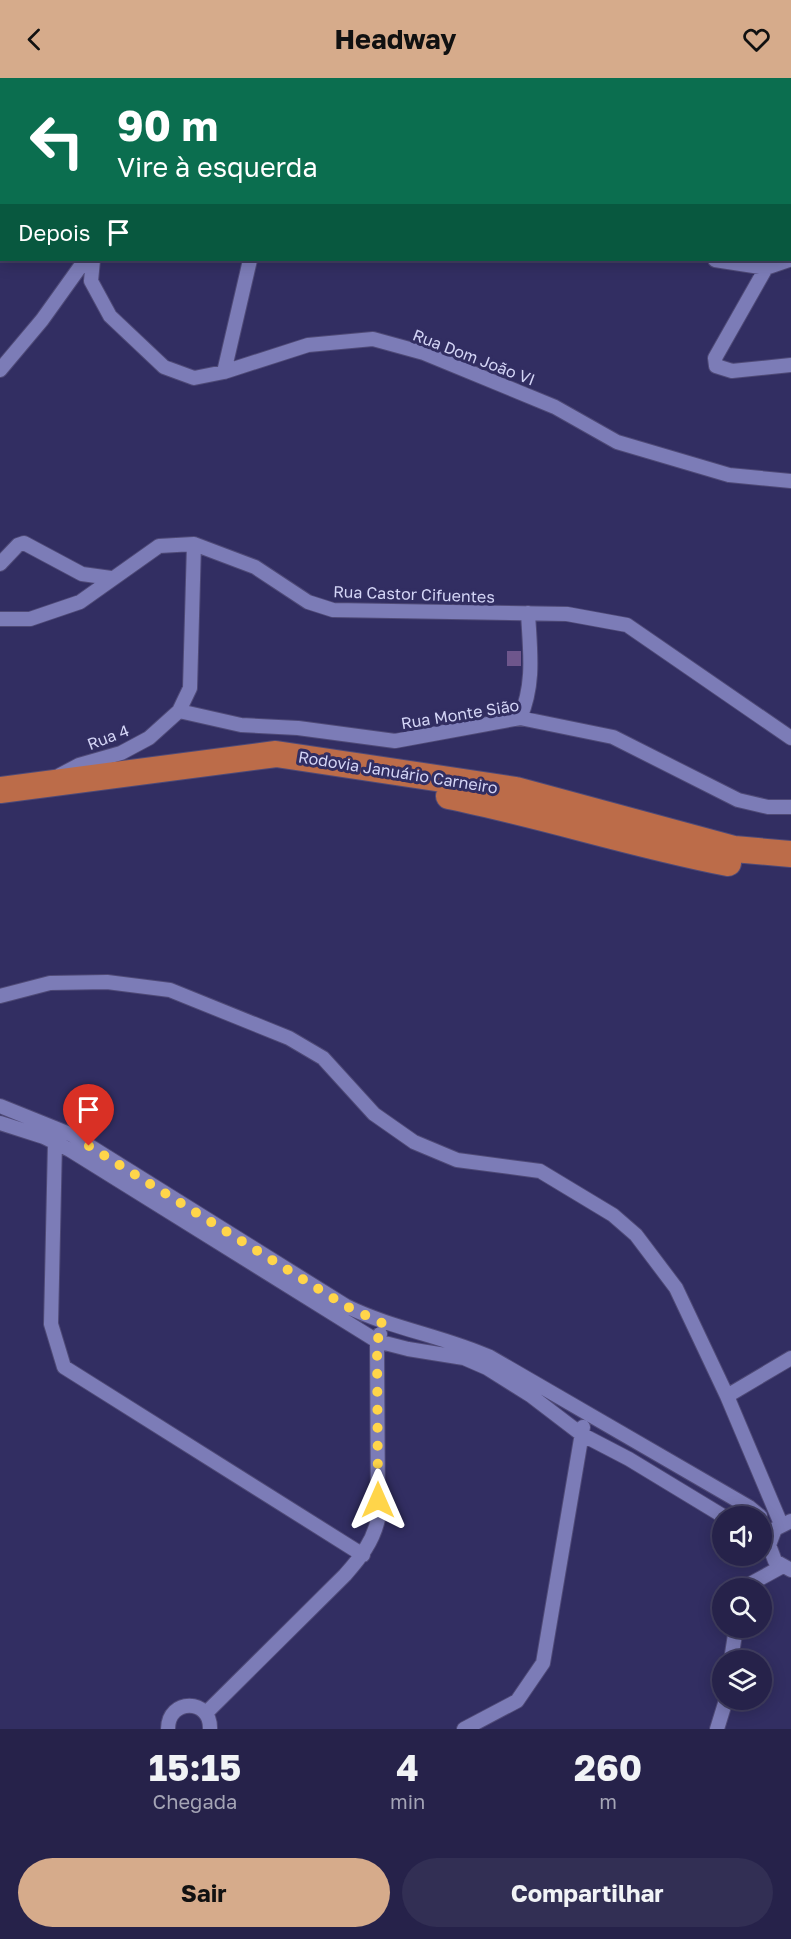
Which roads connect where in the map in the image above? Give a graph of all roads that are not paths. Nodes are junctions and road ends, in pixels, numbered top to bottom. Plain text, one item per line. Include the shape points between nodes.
1 (84, 261) edge
2 (93, 261) edge
3 (250, 261) edge
4 (721, 261) edge
5 (785, 261) edge
6 (766, 268) junction
7 (791, 366) edge
8 (0, 370) edge
9 (224, 372) junction
10 (791, 481) edge
11 (194, 544) junction
12 (0, 564) edge
13 (111, 578) junction
14 (528, 614) junction
15 (0, 619) edge
16 (179, 711) junction
17 (520, 718) junction
18 (791, 738) edge
19 (43, 784) junction
20 (0, 790) edge
21 (0, 801) edge
22 (791, 806) edge
23 (791, 855) edge
24 (791, 872) edge
25 (0, 996) edge
26 (0, 1106) edge
27 (0, 1123) edge
28 (59, 1137) junction
29 (384, 1324) junction
30 (377, 1341) junction
31 (791, 1358) edge
32 (727, 1396) junction
33 (589, 1414) junction
34 (581, 1434) junction
35 (747, 1506) edge
36 (712, 1509) edge
37 (783, 1525) edge
38 (772, 1536) edge
39 (772, 1554) edge
40 (363, 1555) junction
41 (786, 1569) edge
42 (764, 1578) edge
43 (723, 1710) edge
44 (206, 1713) junction
45 (168, 1729) edge
46 (210, 1729) edge
47 (464, 1729) edge
48 (717, 1729) edge

1 - 8 street
2 - 9 street, Rua Dom João VI via 91,281 110,316 164,367 194,378
3 - 9 street
4 - 6 street
5 - 6 street
6 - 7 street via 715,358 716,366 732,371
9 - 10 street, Rua Dom João VI via 308,345 374,339 424,353 555,406 617,442 729,475
11 - 13 street, Rua Castor Cifuentes via 159,546
11 - 14 street, Rua Castor Cifuentes via 255,567 308,602 333,610
11 - 16 street via 190,688
12 - 13 street via 24,543 82,574
13 - 15 street, Rua Castor Cifuentes via 80,602 30,619
14 - 17 street via 531,678 529,697
14 - 18 street, Rua Castor Cifuentes via 567,614 627,625
16 - 17 street, Rua Monte Sião via 241,725 395,741
16 - 19 street, Rua 4 via 149,738 121,753 79,765
17 - 22 street, Rua Monte Sião via 613,736 738,800 768,807
19 - 20 highway, Rodovia Januário Carneiro
19 - 23 highway, Rodovia Januário Carneiro via 276,754 516,790 734,849
21 - 24 highway, Rodovia Januário Carneiro via 272,768 354,776 514,809 666,851
25 - 32 street via 50,983 108,982 170,990 289,1038 322,1058 374,1114 414,1143 457,1160 540,1171 613,1215 636,1235 676,1288
26 - 28 street
27 - 28 street
28 - 29 street via 346,1306
28 - 30 street
28 - 40 street via 51,1324 64,1367
29 - 30 street
29 - 33 street via 462,1345 490,1357
30 - 34 street via 464,1358 487,1368
30 - 40 street via 378,1519
31 - 32 street
32 - 37 street
33 - 34 street
33 - 35 street
34 - 36 street
34 - 47 street via 543,1663 517,1701
37 - 38 street
39 - 41 street
40 - 44 street
41 - 42 street
43 - 48 street
44 - 45 street via 195,1705 181,1706 171,1714
44 - 46 street

